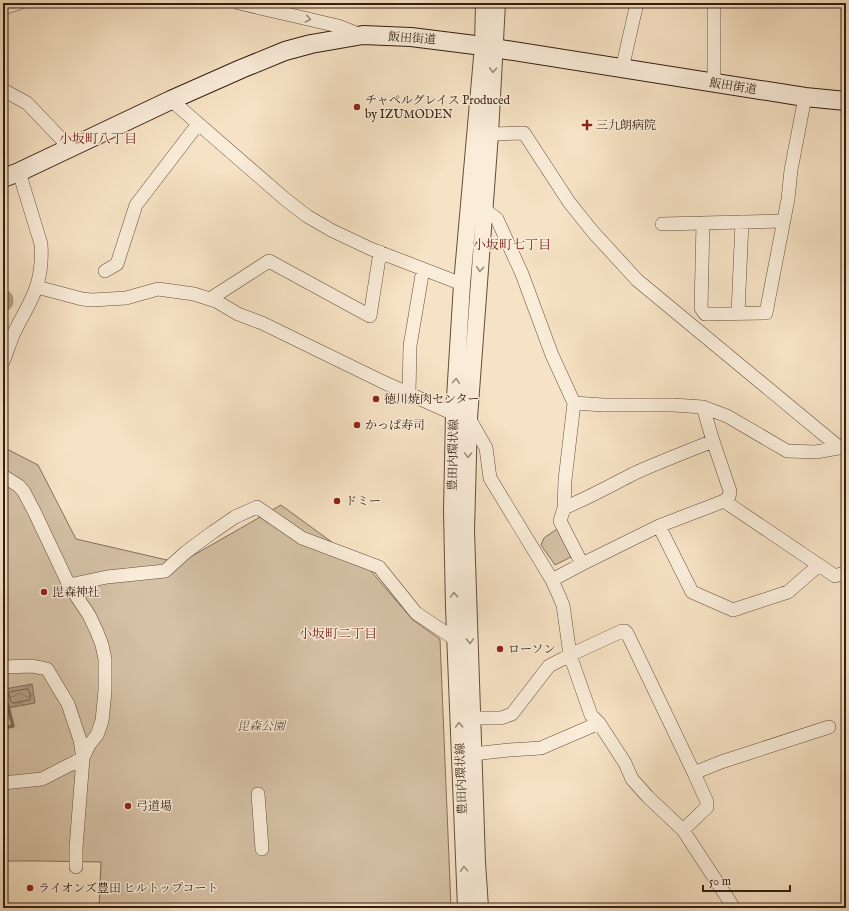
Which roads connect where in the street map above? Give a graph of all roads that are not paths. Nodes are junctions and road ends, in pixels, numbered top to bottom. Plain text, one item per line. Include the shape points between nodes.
1 (19, 3) edge
2 (239, 3) edge
3 (484, 3) edge
4 (497, 3) edge
5 (637, 3) edge
6 (714, 3) edge
7 (255, 5) edge
8 (3, 8) edge
9 (363, 36) junction
10 (488, 47) junction
11 (622, 69) junction
12 (714, 83) junction
13 (3, 90) edge
14 (805, 97) junction
15 (170, 100) junction
16 (846, 100) edge
17 (198, 124) junction
18 (490, 134) junction
19 (70, 148) junction
20 (11, 175) edge
21 (484, 209) junction
22 (784, 221) junction
23 (742, 222) junction
24 (703, 223) junction
25 (662, 224) dead end
26 (380, 252) junction
27 (423, 268) junction
28 (105, 271) dead end
29 (462, 284) junction
30 (37, 287) junction
31 (210, 299) junction
32 (738, 313) junction
33 (10, 332) edge
34 (3, 362) edge
35 (409, 393) junction
36 (574, 403) junction
37 (703, 407) junction
38 (462, 416) junction
39 (713, 441) junction
40 (843, 447) edge
41 (3, 476) edge
42 (724, 501) junction
43 (564, 508) junction
44 (660, 526) junction
45 (582, 564) junction
46 (819, 565) junction
47 (846, 572) edge
48 (552, 580) junction
49 (69, 585) junction
50 (456, 639) junction
51 (570, 655) junction
52 (3, 667) edge
53 (472, 718) junction
54 (599, 723) junction
55 (829, 727) dead end
56 (473, 754) junction
57 (83, 758) junction
58 (694, 773) junction
59 (3, 783) edge
60 (258, 794) dead end
61 (684, 830) junction
62 (262, 849) dead end
63 (76, 867) dead end
64 (466, 908) edge
65 (480, 908) edge
66 (734, 908) edge

1 - 8 street
2 - 7 street
3 - 10 street, 豊田内環状線
4 - 10 street, 豊田内環状線
5 - 11 street
6 - 12 street
7 -> 9 street via 338,26
9 - 10 main road, 飯田街道 via 411,37
9 - 15 main road, 飯田街道 via 285,51
10 - 11 main road, 飯田街道
10 -> 18 street, 豊田内環状線
10 - 29 street, 豊田内環状線
11 - 12 main road, 飯田街道
12 - 14 main road, 飯田街道
13 - 19 street via 26,103
14 - 16 main road, 飯田街道
14 - 22 street
15 - 17 street
15 - 19 main road, 飯田街道
17 - 26 street via 307,216
17 - 28 street via 136,205 117,264
18 - 21 street, 豊田内環状線
18 - 40 street via 524,133 569,202 637,280
19 - 20 main road, 飯田街道
20 - 30 street via 41,244 42,255
21 - 36 street via 497,219
21 -> 38 street, 豊田内環状線
22 - 23 street
22 - 32 street via 766,314
23 - 24 street
23 - 32 street
24 - 25 street
24 - 32 street via 701,308 705,314
26 - 27 street
26 - 31 street via 370,316 269,261
27 - 29 street
27 - 35 street via 410,346
38 -> 29 street, 豊田内環状線
30 - 31 street via 92,300 126,298 158,289
30 - 33 street via 28,306
31 - 35 street
33 - 34 street
35 - 38 street
36 - 37 street
36 - 43 street
37 - 39 street
37 - 40 street via 727,416 787,451 816,452
38 - 48 street via 486,448 490,478
50 -> 38 street, 豊田内環状線 via 452,511
38 -> 53 street, 豊田内環状線
39 - 42 street via 730,491 729,498
39 - 43 street via 634,474
41 - 49 street via 24,492
42 - 44 street
42 - 46 street
43 - 45 street via 560,521
44 - 45 street
44 - 46 street via 692,592 734,610 788,592
45 - 48 street
46 - 47 street via 835,576
48 - 51 street via 563,605
49 - 50 street via 107,577 165,571 213,532 235,517 257,507 302,538 379,567 416,613
49 - 57 street via 89,615 105,658 102,721
64 -> 50 street, 豊田内環状線
51 - 53 street via 550,666 512,714 501,718
51 - 54 street via 591,715
51 - 58 street via 625,631
52 - 57 street via 32,666 47,669 68,704
53 - 56 street, 豊田内環状線
54 - 56 street via 541,748
54 - 61 street via 625,763 632,779 648,798
55 - 58 street
56 - 65 street, 豊田内環状線
57 - 59 street via 42,779
57 - 63 street
58 - 61 street via 707,807
60 - 62 street
61 - 66 street

